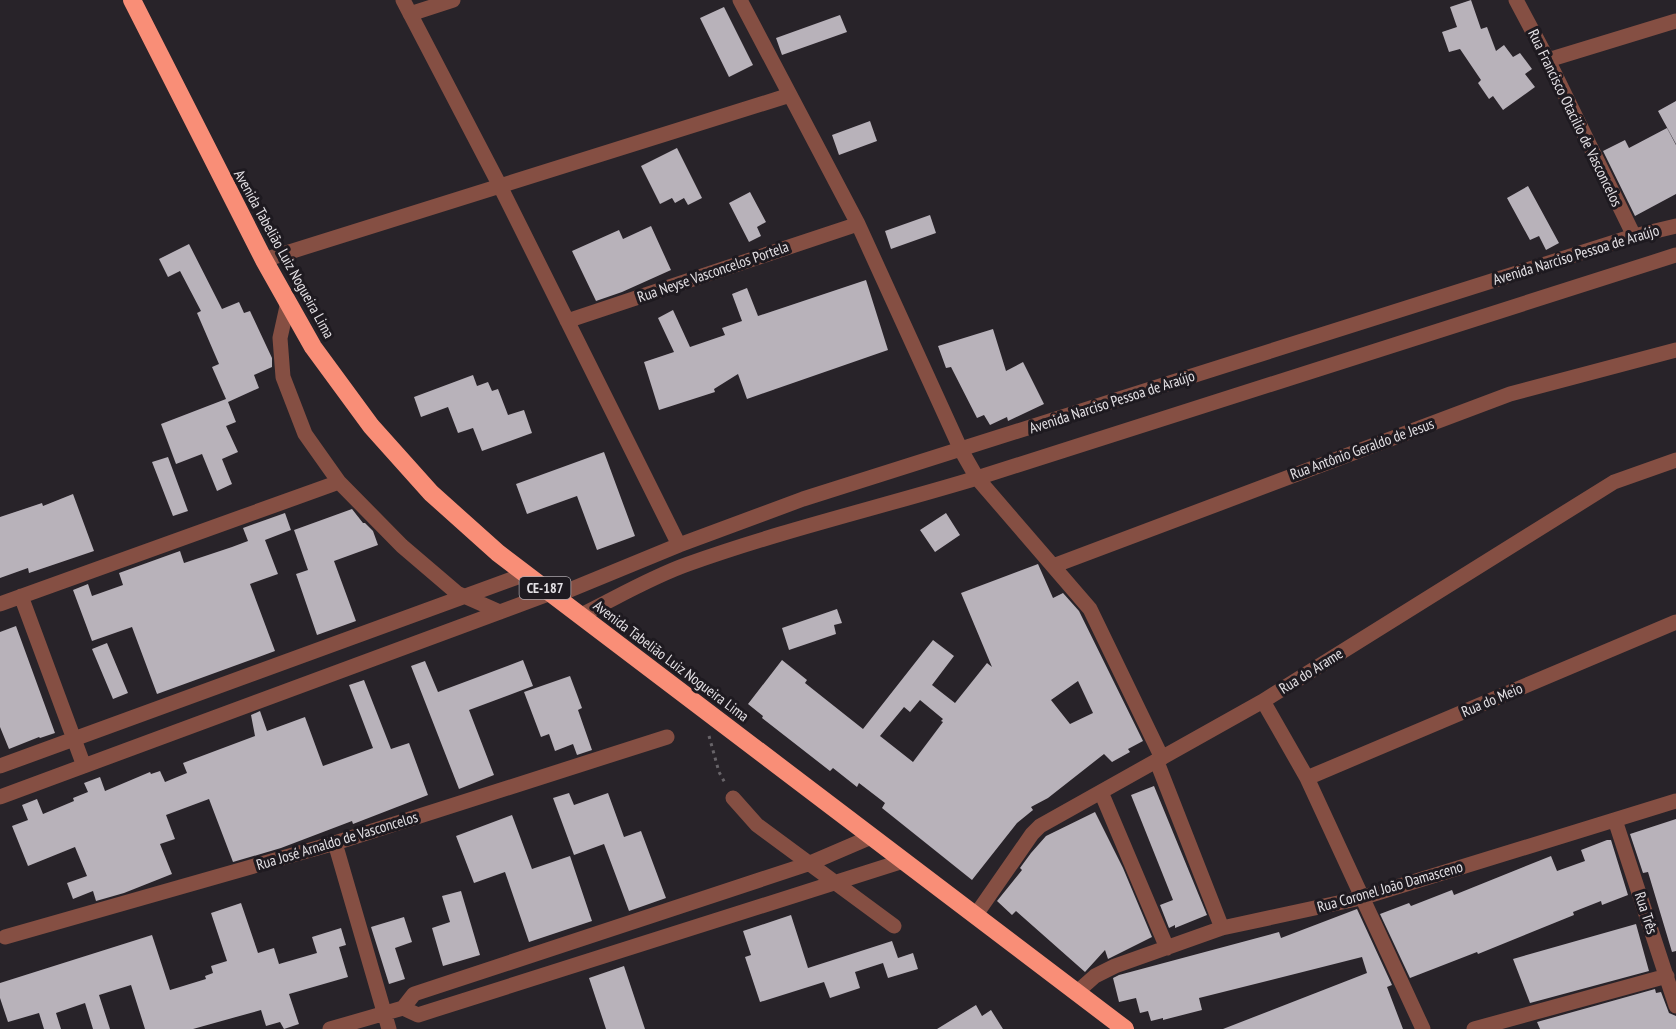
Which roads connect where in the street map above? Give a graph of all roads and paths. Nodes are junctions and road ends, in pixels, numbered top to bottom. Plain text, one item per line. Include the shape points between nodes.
1 (132, 0) edge
2 (453, 0) edge
3 (740, 0) edge
4 (1516, 0) edge
5 (406, 7) edge
6 (1676, 21) edge
7 (1548, 60) junction
8 (790, 95) junction
9 (500, 186) junction
10 (858, 224) junction
11 (1676, 226) edge
12 (1634, 236) junction
13 (1676, 255) edge
14 (264, 260) junction
15 (288, 302) junction
16 (567, 321) junction
17 (1676, 350) edge
18 (961, 450) junction
19 (1676, 460) edge
20 (978, 478) junction
21 (339, 482) junction
22 (679, 545) junction
23 (1053, 566) junction
24 (526, 574) junction
25 (553, 594) junction
26 (21, 596) junction
27 (466, 596) junction
28 (0, 604) edge
29 (500, 612) junction
30 (581, 615) junction
31 (1676, 622) edge
32 (1263, 701) junction
33 (705, 710) junction
34 (667, 737) dead end
35 (73, 740) junction
36 (1160, 760) junction
37 (0, 766) edge
38 (84, 766) junction
39 (1307, 778) junction
40 (1101, 792) junction
41 (0, 797) edge
42 (733, 798) joint
43 (1676, 801) edge
44 (1615, 820) junction
45 (871, 837) junction
46 (335, 843) junction
47 (903, 861) junction
48 (808, 864) junction
49 (835, 882) junction
50 (1361, 898) junction
51 (975, 916) junction
52 (894, 926) dead end
53 (1222, 928) junction
54 (6, 938) dead end
55 (1167, 948) junction
56 (1667, 976) junction
57 (1076, 993) junction
58 (1676, 1006) edge
59 (403, 1008) junction
60 (384, 1014) junction
61 (330, 1029) edge
62 (389, 1029) edge
63 (1125, 1029) edge
64 (1423, 1029) edge
65 (1474, 1029) edge

1 - 14 highway, Avenida Tabelião Luiz Nogueira Lima / CE-187
2 - 5 street
3 - 8 street
4 - 7 street, Rua Francisco Otacilio de Vasconcelos
5 - 9 street
6 - 7 street
7 - 12 street, Rua Francisco Otacilio de Vasconcelos
8 - 9 street
8 - 10 street
9 - 14 street
9 - 16 street
10 - 16 street, Rua Neyse Vasconcelos Portela
10 - 18 street
11 - 12 street, Avenida Narciso Pessoa de Araújo
12 - 18 street, Avenida Narciso Pessoa de Araújo
13 - 20 street, Avenida Narciso Pessoa de Araújo
14 - 15 highway, Avenida Tabelião Luiz Nogueira Lima / CE-187
15 - 21 street via 280,338 283,377 305,434
15 - 24 highway, Avenida Tabelião Luiz Nogueira Lima / CE-187 via 313,347 370,426 431,493
16 - 22 street
17 - 23 street, Rua Antônio Geraldo de Jesus via 1510,394
18 - 20 street
18 - 22 street, Avenida Narciso Pessoa de Araújo via 803,499
19 - 32 street, Rua do Arame via 1614,482
20 - 23 street
20 - 30 street, Avenida Narciso Pessoa de Araújo via 687,564
21 - 26 street
21 - 27 street via 402,546 448,587
22 - 25 street, Avenida Narciso Pessoa de Araújo
23 - 36 street via 1090,609
24 - 25 highway, Avenida Tabelião Luiz Nogueira Lima / CE-187
24 - 27 street
25 - 29 street, Avenida Narciso Pessoa de Araújo
25 - 30 highway, Avenida Tabelião Luiz Nogueira Lima / CE-187
26 - 28 street
26 - 35 street
27 - 29 street
27 - 35 street
29 - 38 street, Avenida Narciso Pessoa de Araújo
30 - 33 highway, Avenida Tabelião Luiz Nogueira Lima / CE-187
31 - 39 street, Rua do Meio
32 - 36 street, Rua do Arame
32 - 39 street
33 - 42 path via 719,772
33 - 45 highway, Avenida Tabelião Luiz Nogueira Lima / CE-187
34 - 46 street, Rua José Arnaldo de Vasconcelos
35 - 37 street
35 - 38 street
36 - 40 street, Rua do Arame
36 - 53 street
38 - 41 street, Avenida Narciso Pessoa de Araújo
39 - 50 street
40 - 51 street, Rua do Arame via 1040,826
40 - 55 street
42 - 48 street via 757,825
43 - 44 street, Rua Coronel João Damasceno
44 - 50 street, Rua Coronel João Damasceno
44 - 56 street, Rua Três
45 - 47 highway, Avenida Tabelião Luiz Nogueira Lima / CE-187
45 - 48 street
46 - 54 street, Rua José Arnaldo de Vasconcelos
46 - 60 street
47 - 49 street
47 - 51 highway, Avenida Tabelião Luiz Nogueira Lima / CE-187
48 - 49 street
48 - 59 street via 414,994
49 - 52 street
49 - 59 street via 418,1015
50 - 53 street, Rua Coronel João Damasceno
50 - 64 street
51 - 57 highway, Avenida Tabelião Luiz Nogueira Lima / CE-187
53 - 55 street, Rua Coronel João Damasceno
55 - 57 street, Rua Coronel João Damasceno via 1115,966 1095,976
56 - 58 street, Rua Três
56 - 65 street
57 - 63 highway, Avenida Tabelião Luiz Nogueira Lima / CE-187
59 - 60 street
60 - 61 street
60 - 62 street

